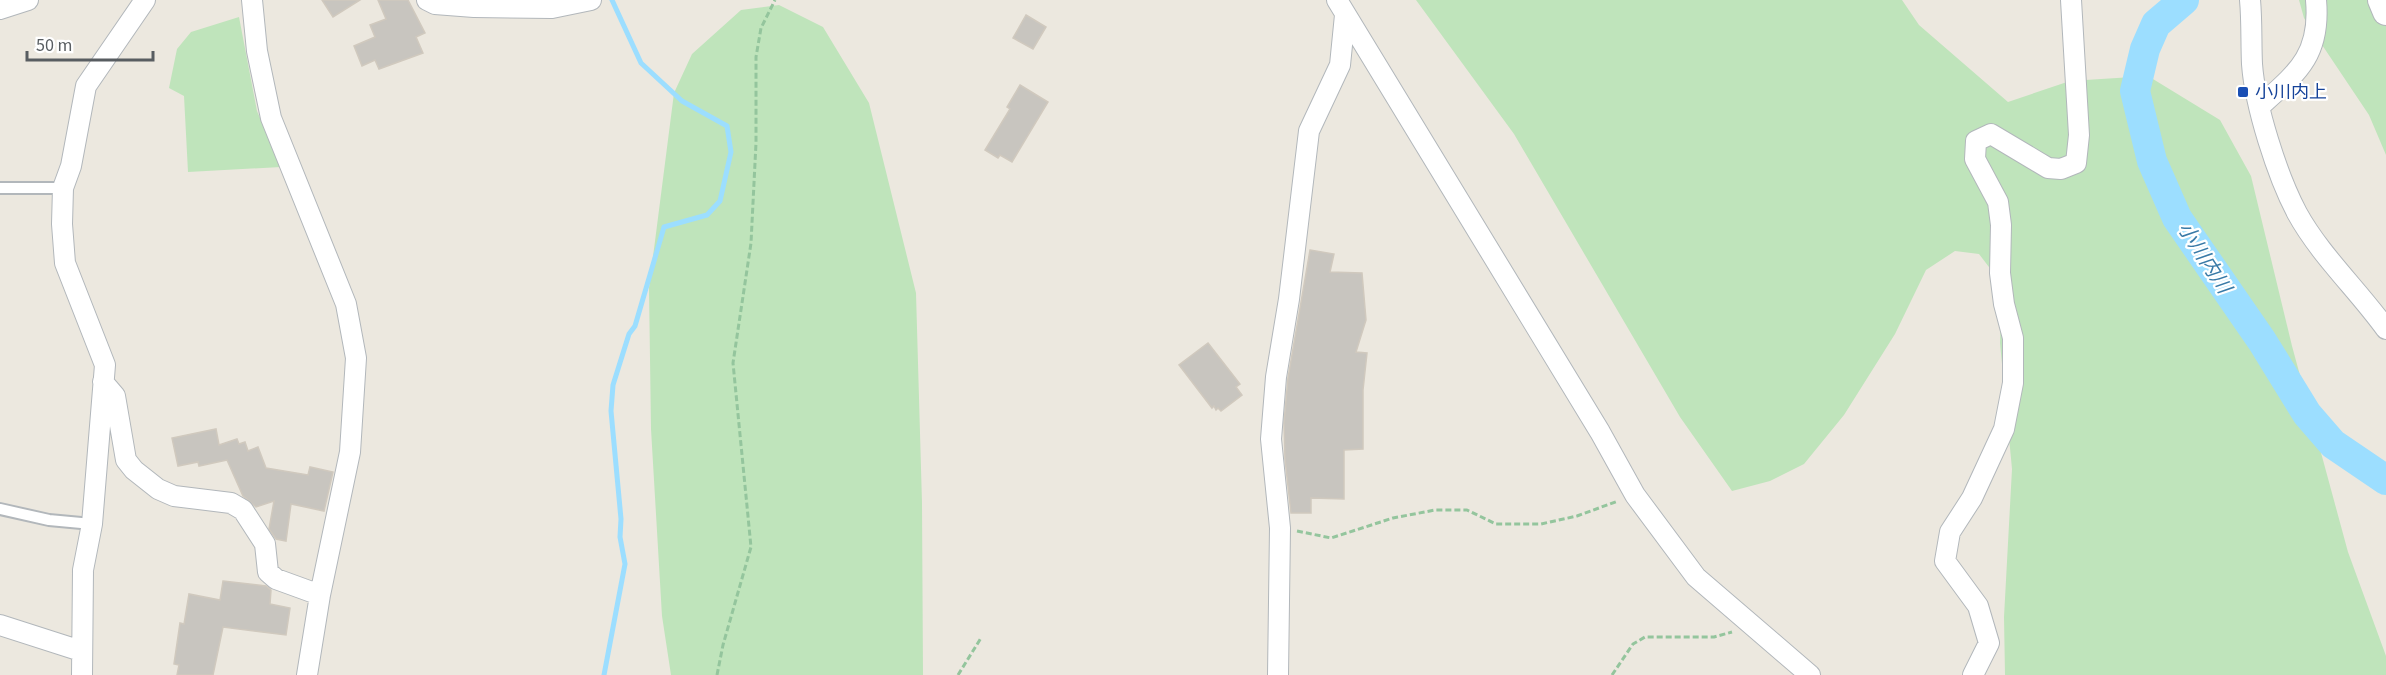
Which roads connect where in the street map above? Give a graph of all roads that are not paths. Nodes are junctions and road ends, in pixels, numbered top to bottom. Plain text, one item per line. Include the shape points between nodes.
1 (28, 0) edge
2 (145, 0) edge
3 (252, 0) edge
4 (427, 0) edge
5 (591, 0) edge
6 (2071, 0) edge
7 (2250, 0) edge
8 (2316, 0) edge
9 (2380, 0) edge
10 (1341, 8) edge
11 (0, 9) edge
12 (2386, 12) edge
13 (2260, 106) junction
14 (0, 188) edge
15 (63, 188) junction
16 (2386, 329) edge
17 (103, 382) junction
18 (0, 509) edge
19 (92, 524) junction
20 (320, 595) junction
21 (0, 625) edge
22 (81, 651) junction
23 (82, 675) edge
24 (307, 675) edge
25 (1278, 675) edge
26 (1810, 675) edge
27 (1973, 675) edge

1 - 11 street
2 - 15 street via 86,86
3 - 20 street via 257,51 271,118 346,304 356,358 350,452
4 - 5 street via 474,7 552,8
6 - 27 street via 2079,135 2076,163 2061,169 2048,168 1991,134 1976,141 1976,159 1998,202 2000,273 2013,338 2013,382 2004,429 1972,498 1950,532 1945,561 1978,606 1989,644
7 - 13 street via 2252,65
8 - 13 street via 2318,15 2310,52 2298,72
9 - 12 street
10 - 25 street via 1340,65 1309,131 1276,377 1271,439 1280,528
10 - 26 street via 1635,495 1696,577
13 - 16 street via 2276,163 2297,212
14 - 15 lane
15 - 17 street via 65,263 105,365
17 - 19 street
17 - 20 street via 115,396 126,460 134,470 174,496 231,503 243,510 265,544 268,572 276,579
18 - 19 lane
19 - 22 street via 83,570
20 - 24 street
21 - 22 street
22 - 23 street

